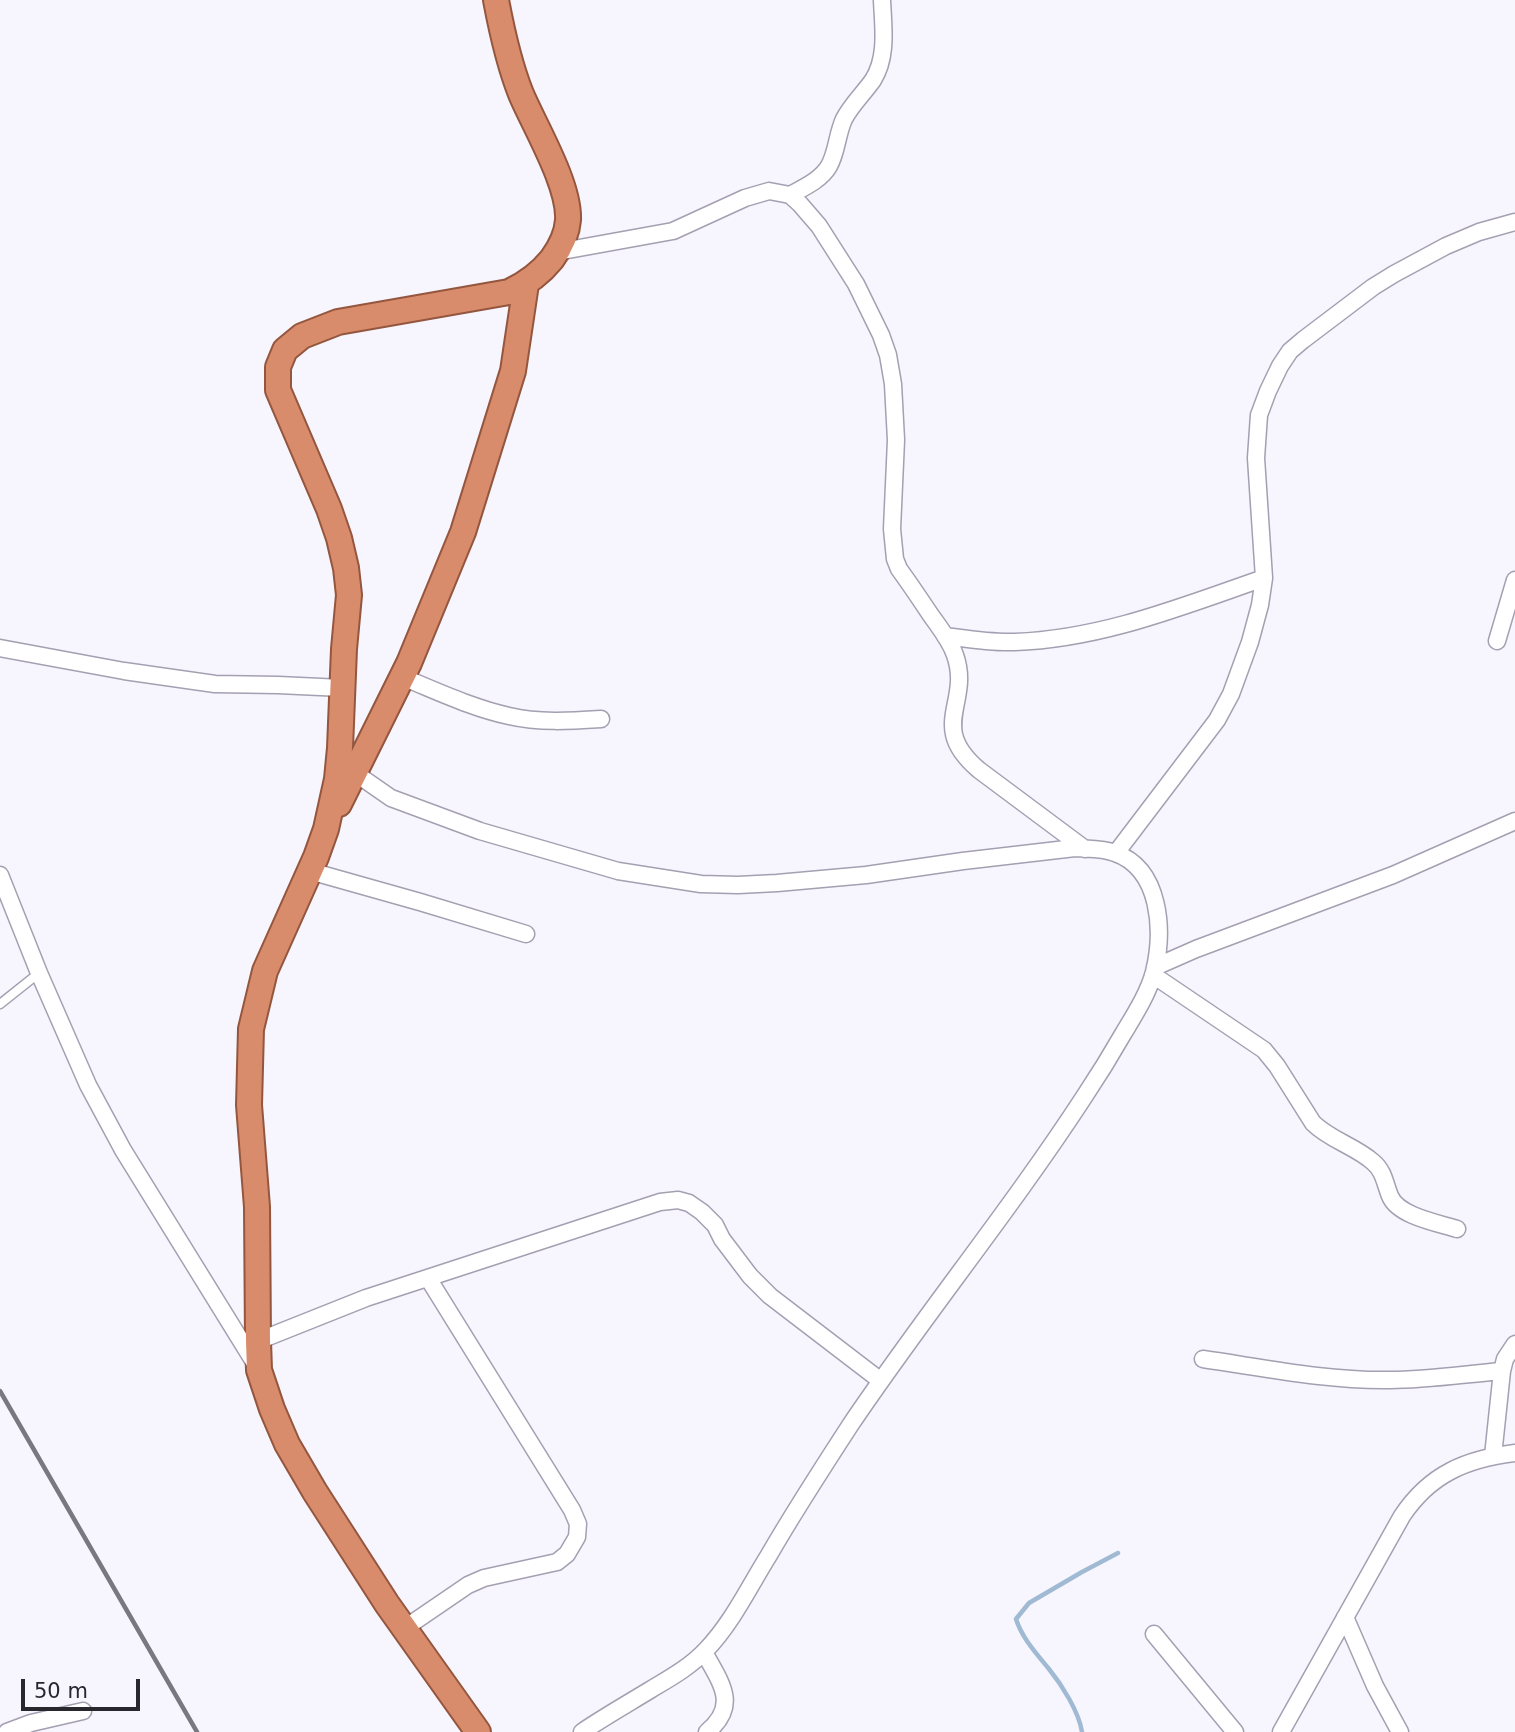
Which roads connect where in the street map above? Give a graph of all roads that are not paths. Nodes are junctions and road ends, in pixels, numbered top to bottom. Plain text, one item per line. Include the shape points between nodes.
1 (496, 0) edge
2 (882, 0) edge
3 (790, 195) junction
4 (1515, 222) edge
5 (557, 252) junction
6 (526, 284) junction
7 (1264, 578) junction
8 (1515, 580) edge
9 (945, 636) junction
10 (1497, 641) dead end
11 (0, 648) edge
12 (402, 677) junction
13 (342, 688) junction
14 (601, 719) dead end
15 (355, 773) junction
16 (1515, 821) edge
17 (326, 829) junction
18 (1085, 849) junction
19 (1116, 853) junction
20 (310, 871) junction
21 (0, 875) edge
22 (526, 934) dead end
23 (1154, 971) junction
24 (39, 973) junction
25 (0, 1004) edge
26 (1457, 1229) dead end
27 (428, 1278) junction
28 (258, 1341) junction
29 (1515, 1344) edge
30 (1203, 1359) dead end
31 (260, 1370) junction
32 (1502, 1371) junction
33 (881, 1381) junction
34 (1515, 1453) edge
35 (1493, 1456) junction
36 (1345, 1617) junction
37 (405, 1628) junction
38 (1154, 1634) dead end
39 (705, 1652) junction
40 (83, 1711) dead end
41 (7, 1732) edge
42 (478, 1732) edge
43 (582, 1732) edge
44 (707, 1732) edge
45 (1234, 1732) edge
46 (1281, 1732) edge
47 (1400, 1732) edge

1 - 5 highway via 521,93 564,193 568,219
2 - 3 street via 884,39 878,71 845,116 829,166
3 - 5 street via 769,191 673,231
3 - 9 street via 838,254 881,335 894,397 895,559
4 - 7 street via 1446,246 1394,274 1290,351 1259,415 1256,458
5 - 6 highway
6 - 12 highway via 513,371 463,532
6 - 13 highway via 491,296 338,323 302,336 285,350 278,367 278,390 329,509 346,568 349,595
7 - 9 street via 1120,626 1073,636 1016,642
7 - 19 street via 1250,642 1222,711
8 - 10 street
9 - 18 street via 958,665 953,732 960,751
11 - 13 street via 204,682
12 - 14 street via 512,717 550,722
12 - 15 highway
13 - 17 highway via 337,779
15 - 17 highway
15 - 18 street via 391,798 480,831 618,871 701,884 866,875
16 - 23 street via 1393,875 1196,948
17 - 20 highway
18 - 19 street
19 - 23 street via 1133,863 1150,883 1159,933
20 - 22 street
20 - 28 highway via 265,971 251,1029 249,1105 257,1207
21 - 24 street
23 - 26 street via 1264,1050 1313,1123 1376,1164 1394,1204
23 - 33 street via 1139,1008 1098,1076
24 - 25 lane
24 - 31 street via 88,1086 123,1150
27 - 28 street
27 - 33 street via 678,1200 690,1203 715,1225 736,1258 770,1296
27 - 37 street via 578,1524 577,1537 557,1562 468,1584
28 - 31 highway
29 - 32 street
30 - 32 street via 1364,1380
31 - 37 highway via 287,1444
32 - 35 street
33 - 39 street
34 - 35 street
35 - 36 street via 1443,1475 1413,1499
36 - 46 street
36 - 47 street
37 - 42 highway
38 - 45 street
39 - 43 street
39 - 44 street via 724,1689 725,1703 723,1716
40 - 41 street

